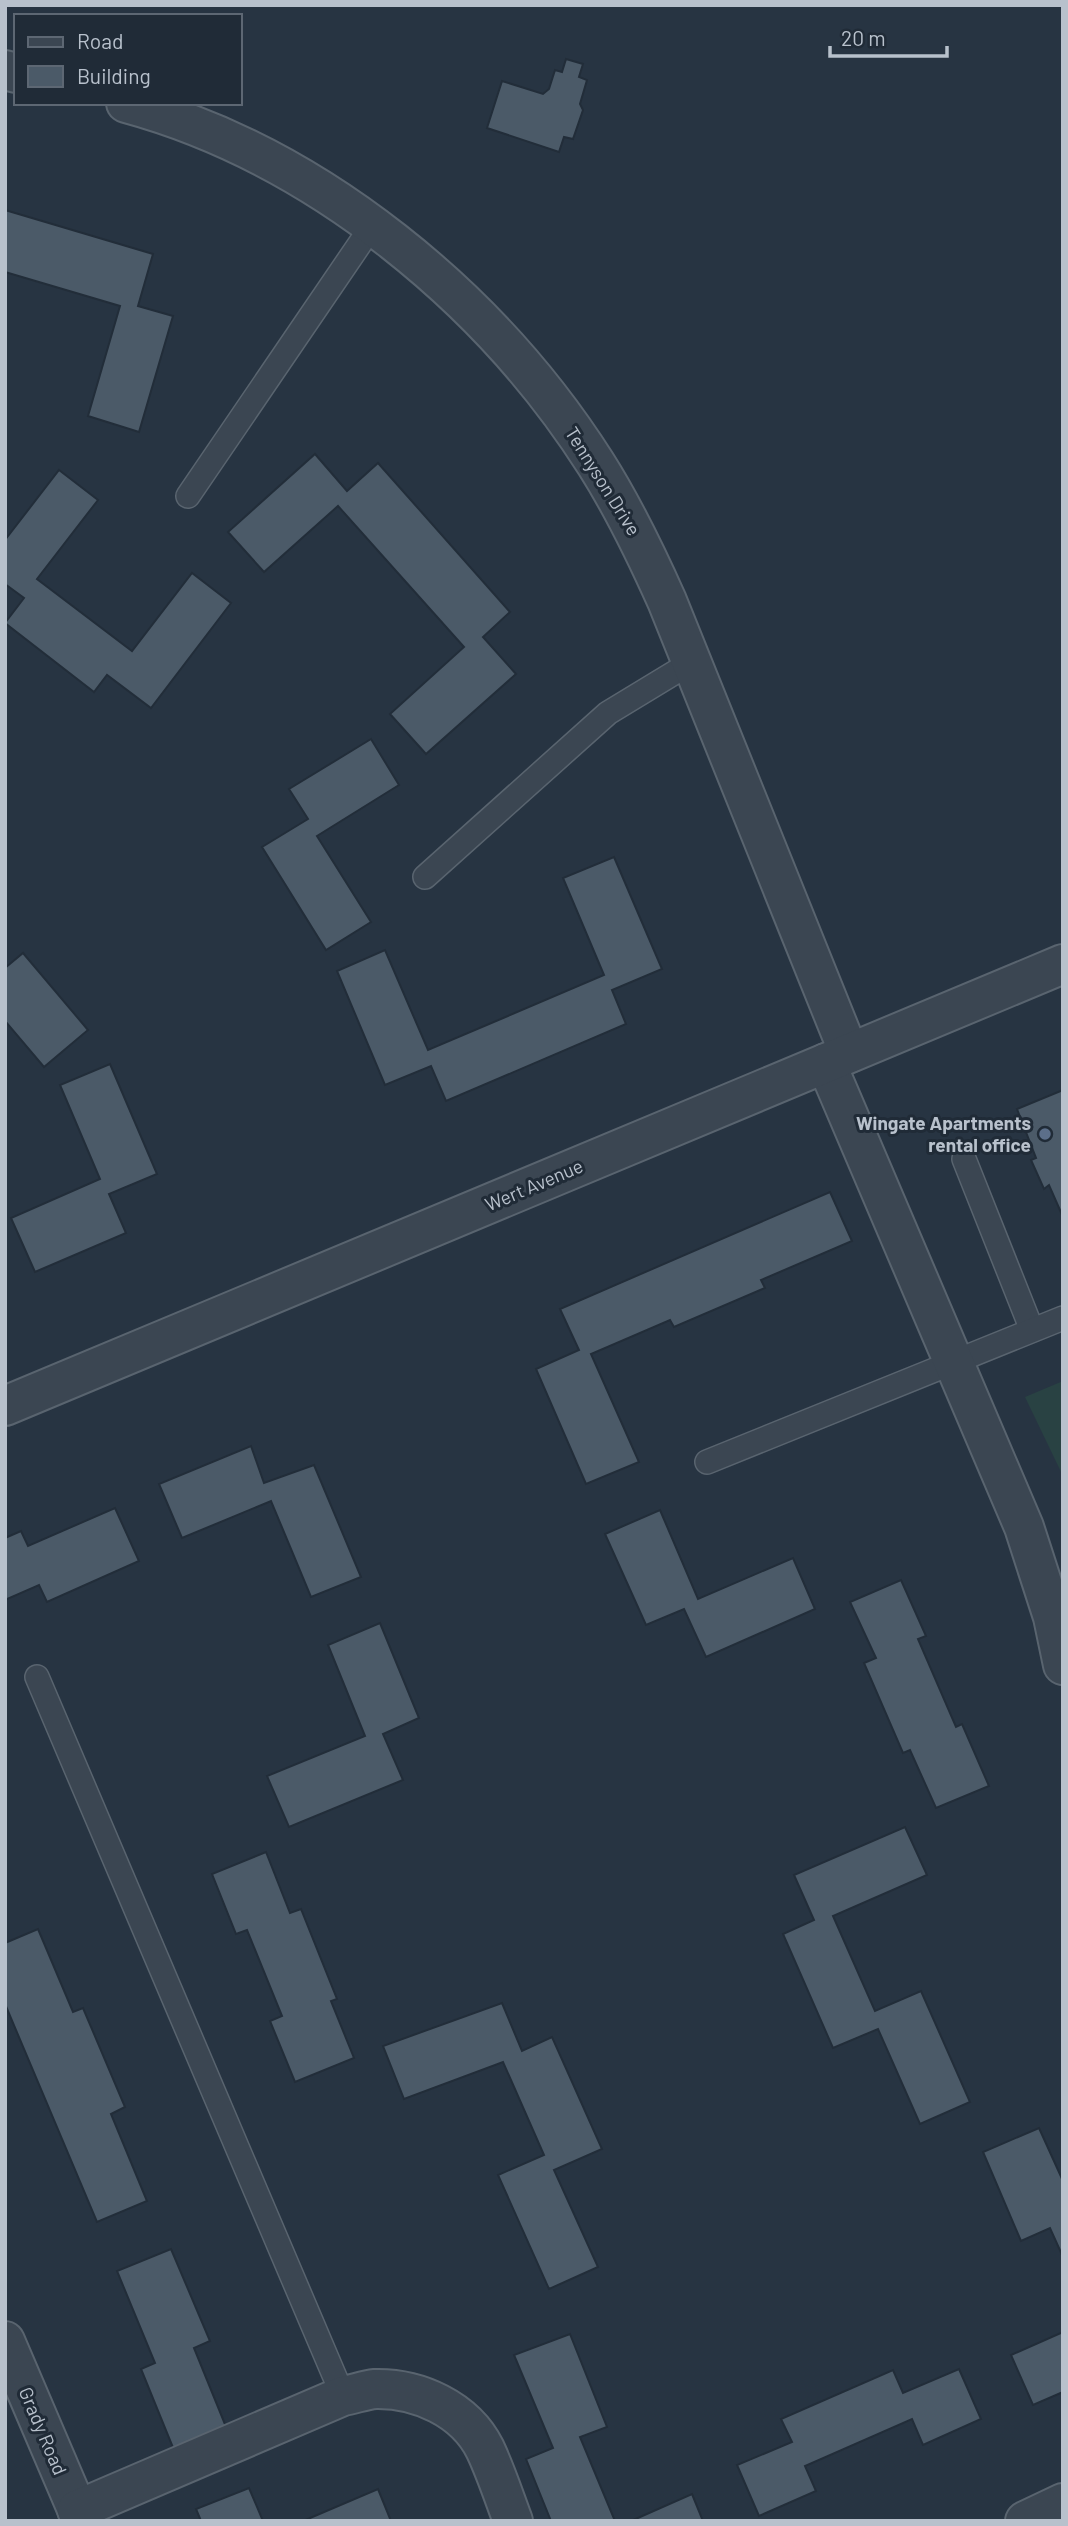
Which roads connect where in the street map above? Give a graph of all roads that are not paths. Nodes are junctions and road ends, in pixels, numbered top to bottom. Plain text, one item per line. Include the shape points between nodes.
1 (133, 105) edge
2 (372, 226) junction
3 (188, 496) dead end
4 (692, 663) junction
5 (425, 877) dead end
6 (1063, 964) edge
7 (838, 1058) junction
8 (964, 1159) dead end
9 (1063, 1318) edge
10 (1032, 1330) junction
11 (953, 1361) junction
12 (5, 1406) edge
13 (707, 1462) dead end
14 (1063, 1665) edge
15 (37, 1676) dead end
16 (5, 2341) edge
17 (343, 2396) junction
18 (1063, 2503) edge
19 (79, 2516) edge
20 (513, 2521) edge
21 (1025, 2521) edge

1 - 2 street, Tennyson Drive via 237,144 317,188
2 - 3 lane
2 - 4 street, Tennyson Drive via 472,310 544,390 597,465 642,544
4 - 5 lane via 608,713
4 - 7 street, Tennyson Drive
6 - 7 street, Wert Avenue
7 - 11 street, Tennyson Drive
7 - 12 street, Wert Avenue
8 - 10 lane
9 - 10 lane
10 - 11 lane
11 - 13 lane
11 - 14 street, Tennyson Drive via 1024,1527
15 - 17 lane
16 - 19 street, Grady Road
17 - 19 street
17 - 20 street via 373,2389 401,2390 430,2399 461,2418 484,2447
18 - 21 street

